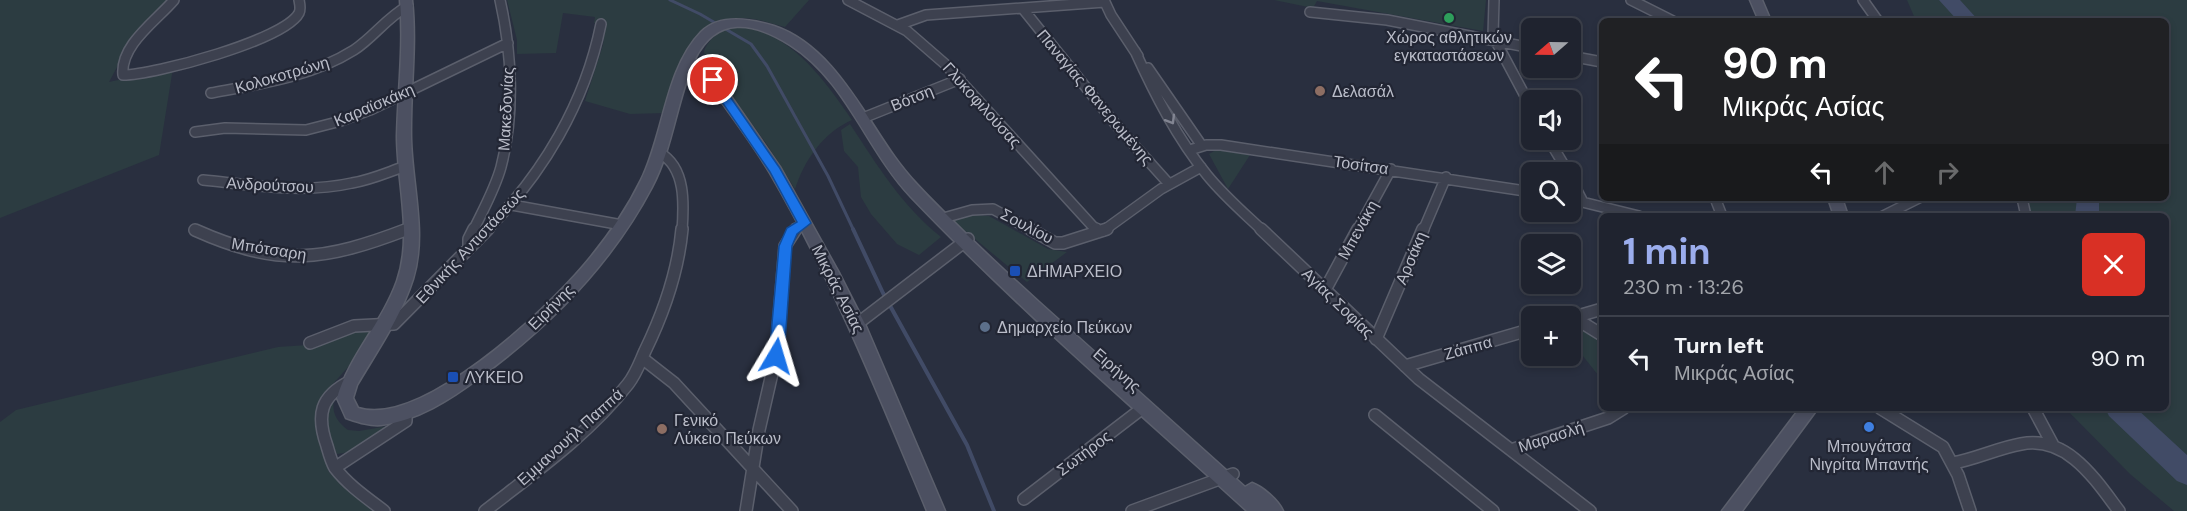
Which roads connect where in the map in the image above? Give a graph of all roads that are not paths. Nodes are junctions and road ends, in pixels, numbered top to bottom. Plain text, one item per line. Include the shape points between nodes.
1 (174, 0) edge
2 (299, 0) edge
3 (500, 0) edge
4 (849, 0) edge
5 (1494, 0) edge
6 (1631, 0) edge
7 (1640, 0) edge
8 (1756, 0) edge
9 (1863, 0) edge
10 (1105, 1) edge
11 (407, 3) edge
12 (1036, 4) edge
13 (1023, 9) junction
14 (1310, 12) dead end
15 (1667, 18) edge
16 (1676, 18) edge
17 (1764, 18) edge
18 (1876, 18) edge
19 (601, 24) dead end
20 (898, 25) junction
21 (1495, 41) junction
22 (508, 43) junction
23 (1521, 46) edge
24 (1135, 51) junction
25 (1581, 58) edge
26 (687, 61) junction
27 (1599, 61) edge
28 (960, 79) junction
29 (1522, 90) edge
30 (211, 93) dead end
31 (406, 93) junction
32 (863, 118) junction
33 (195, 132) dead end
34 (1202, 146) junction
35 (1190, 150) junction
36 (660, 153) junction
37 (406, 166) junction
38 (1201, 167) junction
39 (1391, 170) junction
40 (1446, 177) junction
41 (204, 180) dead end
42 (1169, 184) junction
43 (1521, 190) edge
44 (1912, 201) edge
45 (1582, 202) edge
46 (512, 205) junction
47 (1601, 213) edge
48 (1889, 213) edge
49 (940, 219) junction
50 (805, 223) junction
51 (622, 225) junction
52 (412, 228) junction
53 (195, 230) dead end
54 (1098, 232) junction
55 (963, 238) junction
56 (470, 248) junction
57 (1325, 290) junction
58 (1599, 310) edge
59 (1581, 315) edge
60 (1581, 322) edge
61 (857, 324) junction
62 (385, 325) junction
63 (1521, 332) edge
64 (1599, 333) edge
65 (1376, 339) junction
66 (310, 343) dead end
67 (642, 358) junction
68 (1405, 366) junction
69 (351, 381) junction
70 (1144, 407) junction
71 (1619, 411) edge
72 (1808, 411) edge
73 (1885, 411) edge
74 (2035, 411) edge
75 (406, 412) junction
76 (1375, 415) dead end
77 (2054, 447) junction
78 (1511, 450) junction
79 (1953, 463) junction
80 (336, 467) junction
81 (754, 468) junction
82 (1228, 476) junction
83 (1024, 499) dead end
84 (384, 511) edge
85 (484, 511) edge
86 (746, 511) edge
87 (792, 511) edge
88 (936, 511) edge
89 (1132, 511) edge
90 (1259, 511) edge
91 (1274, 511) edge
92 (1493, 511) edge
93 (1590, 511) edge
94 (1731, 511) edge
95 (1970, 511) edge
96 (2119, 511) edge

1 - 2 street via 135,41 121,69 123,75 190,61 267,35 297,16 301,10
3 - 22 street, Μακεδονίας
4 - 20 street, Γλυκοφιλούσας
5 - 21 street
6 - 15 street
7 - 16 street
8 - 17 street
9 - 18 street
10 - 12 street
10 - 24 street, Αγίας Σοφίας
11 - 30 street, Κολοκοτρώνη via 361,45 332,62 282,78
11 - 31 street, Ειρήνης
12 - 13 street
13 - 20 street via 926,15
13 - 42 street, Παναγίας Φανερωμένης
14 - 21 street via 1387,21
19 - 46 street, Εθνικής Αντιστάσεως via 594,58 577,102 539,168
20 - 28 street, Γλυκοφιλούσας
21 - 23 street
21 - 29 street
22 - 31 street, Καραϊσκάκη
22 - 56 street, Μακεδονίας via 505,150 499,174 469,239
24 - 34 street, Αγίας Σοφίας
24 -> 35 street, Αγίας Σοφίας
25 - 27 street
26 - 32 street, Ειρήνης via 707,33 723,25 763,27 791,40 829,74
26 - 36 street, Ειρήνης
26 - 50 street, Μικράς Ασίας via 705,69 775,170
28 - 32 street, Βότση
28 - 54 street, Γλυκοφιλούσας
31 - 33 street, Καραϊσκάκη via 357,116 310,129 225,128
31 - 37 street, Ειρήνης
32 - 49 street, Ειρήνης via 902,178
34 - 35 street, Τοσίτσα
34 - 39 street, Τοσίτσα via 1221,145
35 - 38 street, Αγίας Σοφίας
36 - 51 street, Ειρήνης
36 - 67 street, Εμμανουήλ Παππά via 671,158 678,172 681,234 671,291
37 - 41 street, Ανδρούτσου via 349,184 317,188
37 - 52 street, Ειρήνης
38 - 42 street, Σουλίου
38 - 57 street, Αγίας Σοφίας
39 - 40 street, Τοσίτσα
39 - 57 street, Μπενάκη
40 - 43 street, Τοσίτσα
40 - 65 street, Αρσάκη
42 - 54 street, Σουλίου
44 - 48 street
45 - 47 street
46 - 51 street
46 - 56 street, Εθνικής Αντιστάσεως
49 - 54 street, Σουλίου via 976,209 993,209 1060,244
49 - 55 street, Ειρήνης
50 - 61 street, Μικράς Ασίας
50 - 81 street via 792,231 785,246 776,356
51 - 75 street, Ειρήνης via 581,277 535,325 459,384
52 - 53 street, Μπότσαρη via 348,250 308,257 232,245
52 - 62 street, Ειρήνης via 408,272
55 - 61 street
55 - 70 street, Ειρήνης
55 - 82 street, Ειρήνης
56 - 62 street, Εθνικής Αντιστάσεως via 402,318 393,325
57 - 65 street, Αγίας Σοφίας
58 - 59 street
60 - 64 street
61 - 88 street, Μικράς Ασίας
62 - 66 street via 354,326
62 - 69 street, Ειρήνης
63 - 68 street, Ζάππα
65 - 68 street, Αγίας Σοφίας
67 - 81 street via 669,376
67 - 85 street, Εμμανουήλ Παππά via 628,385 593,421
68 - 78 street, Αγίας Σοφίας
69 - 75 street, Ειρήνης via 345,398 354,414 378,418
69 - 80 street via 330,392 321,412 324,438
70 - 82 street, Ειρήνης
70 - 83 street, Σωτήρος
71 - 78 street, Μαρασλή
72 - 94 street
73 - 79 street via 1940,444
74 - 77 street
75 - 80 street via 405,421
76 - 92 street
77 - 79 street via 2022,444
77 - 96 street via 2081,462
78 - 93 street, Αγίας Σοφίας
79 - 95 street
80 - 84 street
81 - 86 street
81 - 87 street
82 - 89 street
82 - 90 street, Ειρήνης
82 - 91 street, Ειρήνης

